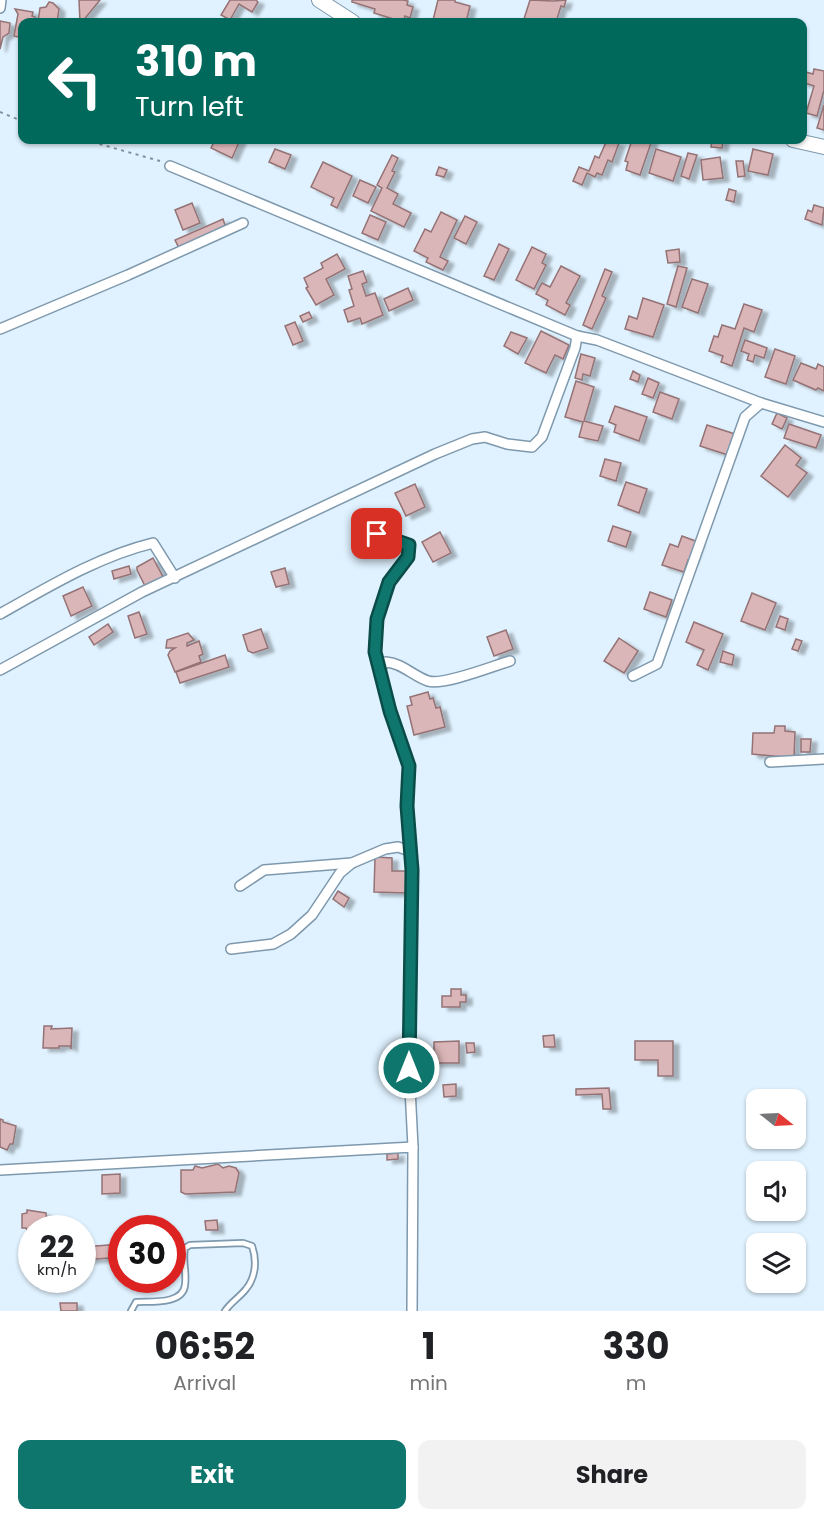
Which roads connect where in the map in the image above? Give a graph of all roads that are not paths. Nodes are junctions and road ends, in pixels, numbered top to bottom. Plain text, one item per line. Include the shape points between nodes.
1 (1, 0) edge
2 (319, 0) edge
3 (0, 8) edge
4 (347, 18) edge
5 (807, 143) edge
6 (824, 147) edge
7 (170, 166) road end
8 (243, 223) dead end
9 (0, 329) edge
10 (578, 336) junction
11 (761, 403) junction
12 (824, 422) edge
13 (372, 535) dead end
14 (175, 578) junction
15 (0, 614) edge
16 (510, 661) dead end
17 (379, 669) junction
18 (0, 670) edge
19 (633, 676) dead end
20 (824, 759) edge
21 (770, 762) dead end
22 (410, 851) junction
23 (352, 863) junction
24 (240, 886) dead end
25 (231, 949) dead end
26 (413, 1147) junction
27 (0, 1170) edge
28 (131, 1311) edge
29 (225, 1311) edge
30 (412, 1311) edge

1 - 3 street
2 - 4 street
5 - 6 street
7 - 10 street
8 - 9 street
10 - 11 street
10 - 14 street via 542,437 532,447 485,437 472,439
11 - 12 street
11 - 19 street via 745,417 657,664
13 - 17 street via 409,545 408,557 389,582 377,619 375,652
14 - 15 street via 153,543 129,549
14 - 18 street
16 - 17 street via 430,682 394,662 386,662
17 - 22 street via 409,766
20 - 21 street
22 - 23 street via 398,847 385,849
22 - 26 street via 409,1068
23 - 24 street via 264,870
23 - 25 street via 340,873 312,915 291,934 273,944
26 - 27 street
26 - 30 street
28 - 29 lane via 136,1302 172,1300 183,1291 183,1254 190,1245 252,1246 255,1268 248,1288

